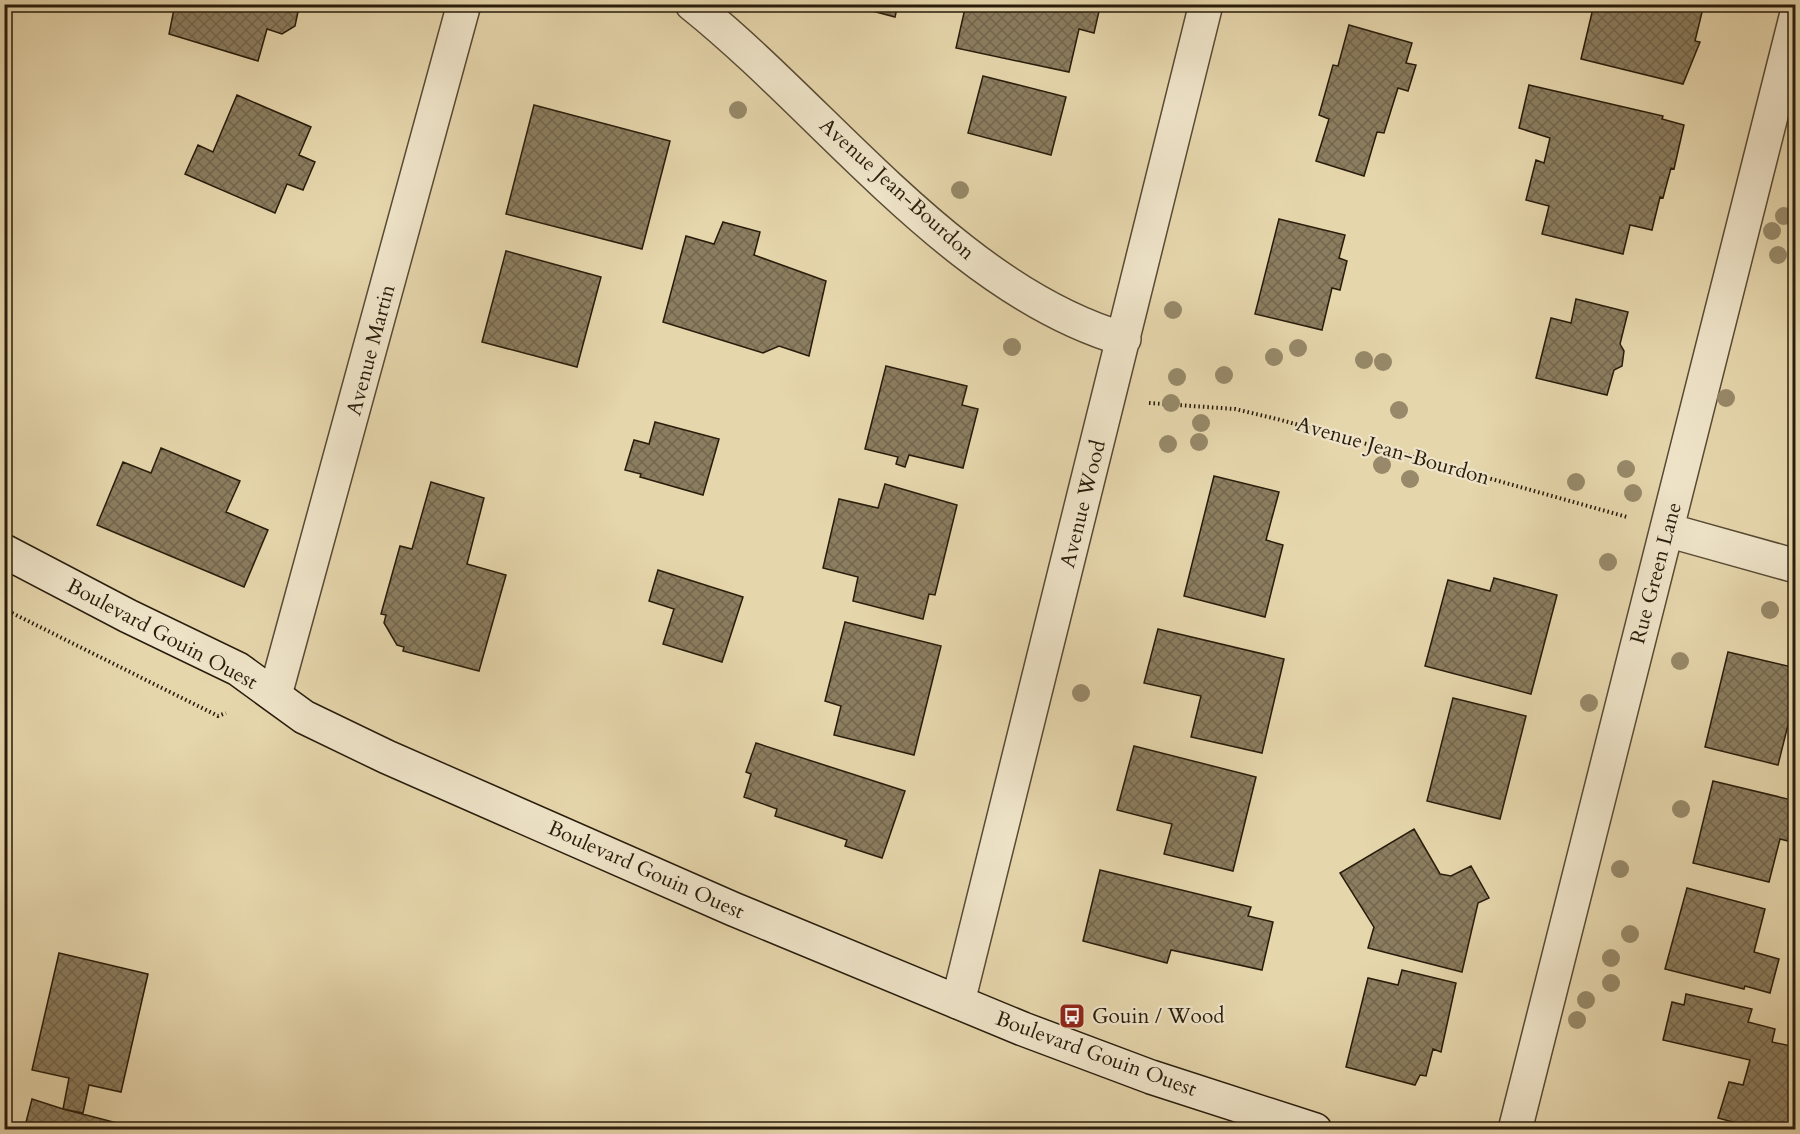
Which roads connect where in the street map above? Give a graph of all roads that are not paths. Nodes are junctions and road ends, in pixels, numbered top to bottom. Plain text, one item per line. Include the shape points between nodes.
1 (464, 4) edge
2 (692, 4) edge
3 (1206, 4) edge
4 (1796, 17) edge
5 (1124, 339) junction
6 (1667, 530) junction
7 (4, 551) edge
8 (1796, 566) edge
9 (274, 695) junction
10 (958, 1002) junction
11 (1262, 1121) edge
12 (1315, 1130) edge
13 (1515, 1130) edge

1 - 9 street, Avenue Martin
2 - 5 street, Avenue Jean-Bourdon via 747,50 897,194 976,260 1060,315 1086,328
3 - 5 street, Avenue Wood
4 - 6 street, Rue Green Lane
5 - 10 street, Avenue Wood
6 - 8 street
6 - 13 street, Rue Green Lane
7 - 9 street, Boulevard Gouin Ouest via 238,669
9 - 10 street, Boulevard Gouin Ouest via 304,717 387,757 732,909
10 - 11 street, Boulevard Gouin Ouest
11 - 12 street, Boulevard Gouin Ouest

